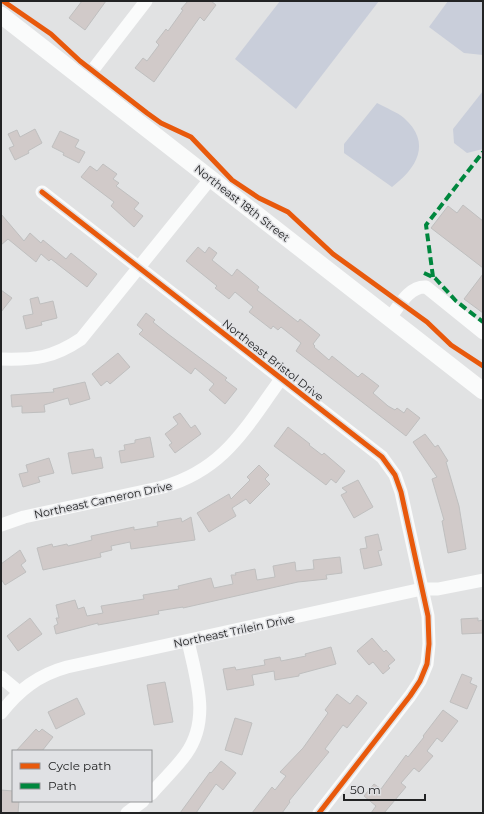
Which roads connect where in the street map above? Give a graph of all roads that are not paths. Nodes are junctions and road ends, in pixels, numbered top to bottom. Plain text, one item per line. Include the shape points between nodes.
1 (146, 1) edge
2 (1, 15) edge
3 (85, 80) junction
4 (211, 178) junction
5 (42, 192) dead end
6 (140, 269) junction
7 (390, 318) junction
8 (483, 333) edge
9 (1, 359) edge
10 (281, 379) junction
11 (483, 391) edge
12 (1, 525) edge
13 (483, 580) edge
14 (422, 589) junction
15 (188, 641) junction
16 (1, 677) edge
17 (19, 692) junction
18 (1, 713) edge
19 (152, 793) edge
20 (142, 802) edge
21 (128, 813) edge
22 (319, 813) edge

1 - 3 street
2 - 3 main road, Northeast 18th Street
3 - 4 main road, Northeast 18th Street
4 - 6 street
4 - 7 main road, Northeast 18th Street
5 - 6 street, Northeast Bristol Drive
6 - 9 street via 81,339 66,349 31,360
6 - 10 street, Northeast Bristol Drive
7 - 8 street via 420,286 426,287
7 - 11 main road, Northeast 18th Street
10 - 12 street, Northeast Cameron Drive via 226,452 197,474 163,488 24,517
10 - 14 street, Northeast Bristol Drive via 382,457 395,475 402,492
13 - 14 street, Northeast Trilein Drive via 438,589
14 - 15 street, Northeast Trilein Drive
14 - 22 street, Northeast Bristol Drive via 428,616 429,644 427,664 420,681
15 - 17 street, Northeast Trilein Drive via 52,671 37,678
15 - 19 street via 200,701 198,728 185,755
16 - 17 street
17 - 18 street, Northeast Trilein Drive
20 - 21 street

